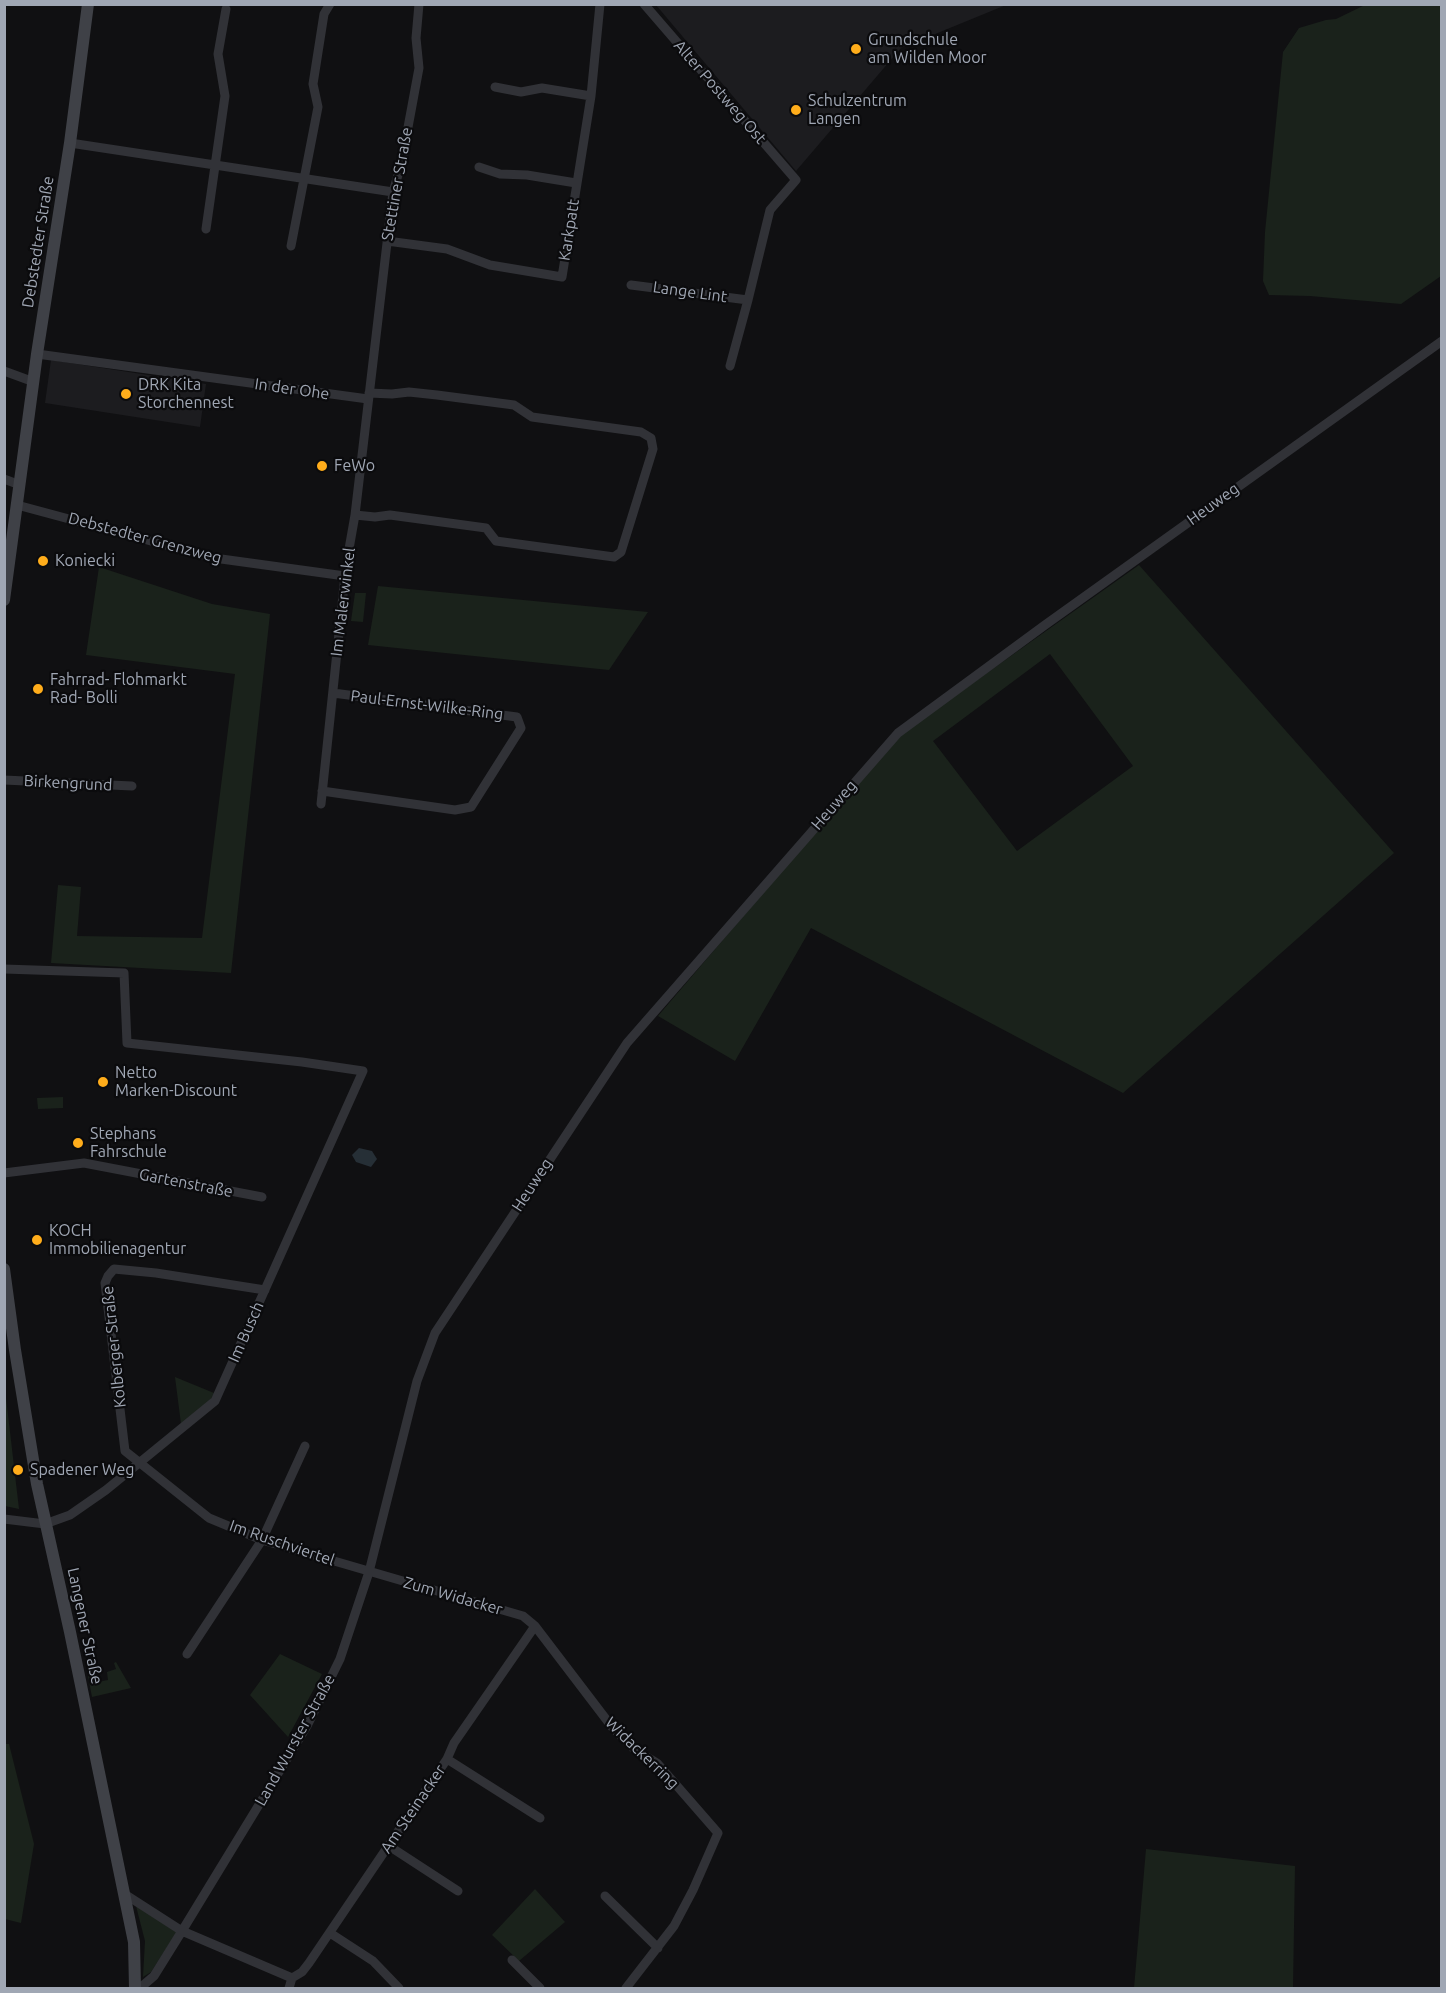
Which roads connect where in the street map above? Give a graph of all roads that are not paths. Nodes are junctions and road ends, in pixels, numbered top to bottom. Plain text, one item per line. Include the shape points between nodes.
1 (88, 4) edge
2 (330, 4) edge
3 (419, 4) edge
4 (600, 4) edge
5 (644, 4) edge
6 (226, 9) dead end
7 (495, 87) dead end
8 (591, 96) junction
9 (70, 144) junction
10 (217, 164) junction
11 (479, 167) dead end
12 (304, 177) junction
13 (576, 183) junction
14 (393, 192) junction
15 (206, 229) dead end
16 (387, 241) junction
17 (291, 246) dead end
18 (631, 285) dead end
19 (748, 300) junction
20 (1442, 341) edge
21 (37, 354) junction
22 (730, 366) dead end
23 (4, 371) edge
24 (34, 382) junction
25 (368, 396) junction
26 (4, 479) edge
27 (20, 485) junction
28 (17, 505) junction
29 (355, 515) junction
30 (345, 576) junction
31 (4, 600) edge
32 (333, 693) junction
33 (4, 780) edge
34 (132, 786) dead end
35 (322, 791) junction
36 (321, 804) dead end
37 (4, 969) edge
38 (4, 1173) edge
39 (262, 1197) dead end
40 (4, 1269) edge
41 (265, 1290) junction
42 (405, 1432) joint
43 (305, 1446) dead end
44 (141, 1463) junction
45 (4, 1519) edge
46 (45, 1524) junction
47 (262, 1540) junction
48 (369, 1572) junction
49 (535, 1626) junction
50 (187, 1654) dead end
51 (447, 1759) junction
52 (540, 1818) dead end
53 (389, 1846) junction
54 (458, 1892) dead end
55 (123, 1893) junction
56 (605, 1896) dead end
57 (182, 1931) junction
58 (330, 1933) junction
59 (658, 1948) junction
60 (512, 1960) dead end
61 (292, 1978) junction
62 (135, 1989) edge
63 (140, 1989) edge
64 (289, 1989) edge
65 (399, 1989) edge
66 (540, 1989) edge
67 (627, 1989) edge

1 - 9 main road, Debstedter Straße
2 - 12 street via 324,14 314,84 318,107
3 - 14 street, Stettiner Straße via 419,68
4 - 8 street, Karkpatt
5 - 19 street, Alter Postweg Ost via 796,180 770,210
6 - 10 street via 218,54 225,96
7 - 8 street via 521,92 542,88
8 - 13 street, Karkpatt
9 - 10 street
9 - 21 main road, Debstedter Straße
10 - 12 street
10 - 15 street
11 - 13 street via 500,174
12 - 14 street
12 - 17 street
13 - 16 street, Karkpatt via 562,277 490,265 447,249
14 - 16 street, Stettiner Straße
16 - 25 street, Stettiner Straße
18 - 19 street, Lange Lint
19 - 22 street
20 - 42 street, Heuweg via 1036,632 885,746 616,1056 435,1333 417,1381
21 - 24 main road, Debstedter Straße
21 - 25 street, In der Ohe
23 - 24 street
24 - 27 main road, Debstedter Straße
25 - 29 street, Im Malerwinkel
25 - 29 street, In der Ohe via 409,392 514,405 531,417 641,432 651,438 653,449 621,552 614,557 496,541 486,528 390,515
26 - 27 street
27 - 28 main road
28 - 30 street, Debstedter Grenzweg via 214,558
28 - 31 main road
29 - 30 street, Im Malerwinkel
30 - 32 street, Im Malerwinkel
32 - 35 street, Im Malerwinkel
32 - 35 street, Paul-Ernst-Wilke-Ring via 517,717 521,728 471,807 455,810
33 - 34 street, Birkengrund
35 - 36 street, Im Malerwinkel
37 - 41 street, Im Busch via 124,973 127,1043 363,1071
38 - 39 street, Gartenstraße via 84,1163
40 - 46 main road, Langener Straße
41 - 44 street, Im Busch via 214,1401
41 - 44 street, Kolberger Straße via 114,1269 108,1276 105,1283 124,1451
42 - 48 street, Land Wurster Straße
43 - 47 street
44 - 46 street, Im Busch via 70,1515
44 - 47 street, Im Ruschviertel via 209,1518
45 - 46 street
46 - 55 main road, Langener Straße
47 - 48 street, Im Ruschviertel
47 - 50 street
48 - 49 street, Zum Widacker via 523,1616
48 - 57 street, Land Wurster Straße via 340,1659 307,1726
49 - 51 street, Am Steinacker
49 - 59 street, Widackerring via 612,1727 634,1749 657,1763 718,1833 675,1926
51 - 52 street
51 - 53 street, Am Steinacker
53 - 54 street
53 - 58 street, Am Steinacker
55 - 57 street
55 - 62 main road, Langener Straße via 134,1942
56 - 59 street
57 - 61 street
57 - 63 street, Land Wurster Straße via 154,1976
58 - 61 street, Am Steinacker via 302,1972
58 - 65 street via 373,1961
59 - 67 street, Widackerring
60 - 66 street
61 - 64 street, Am Steinacker

